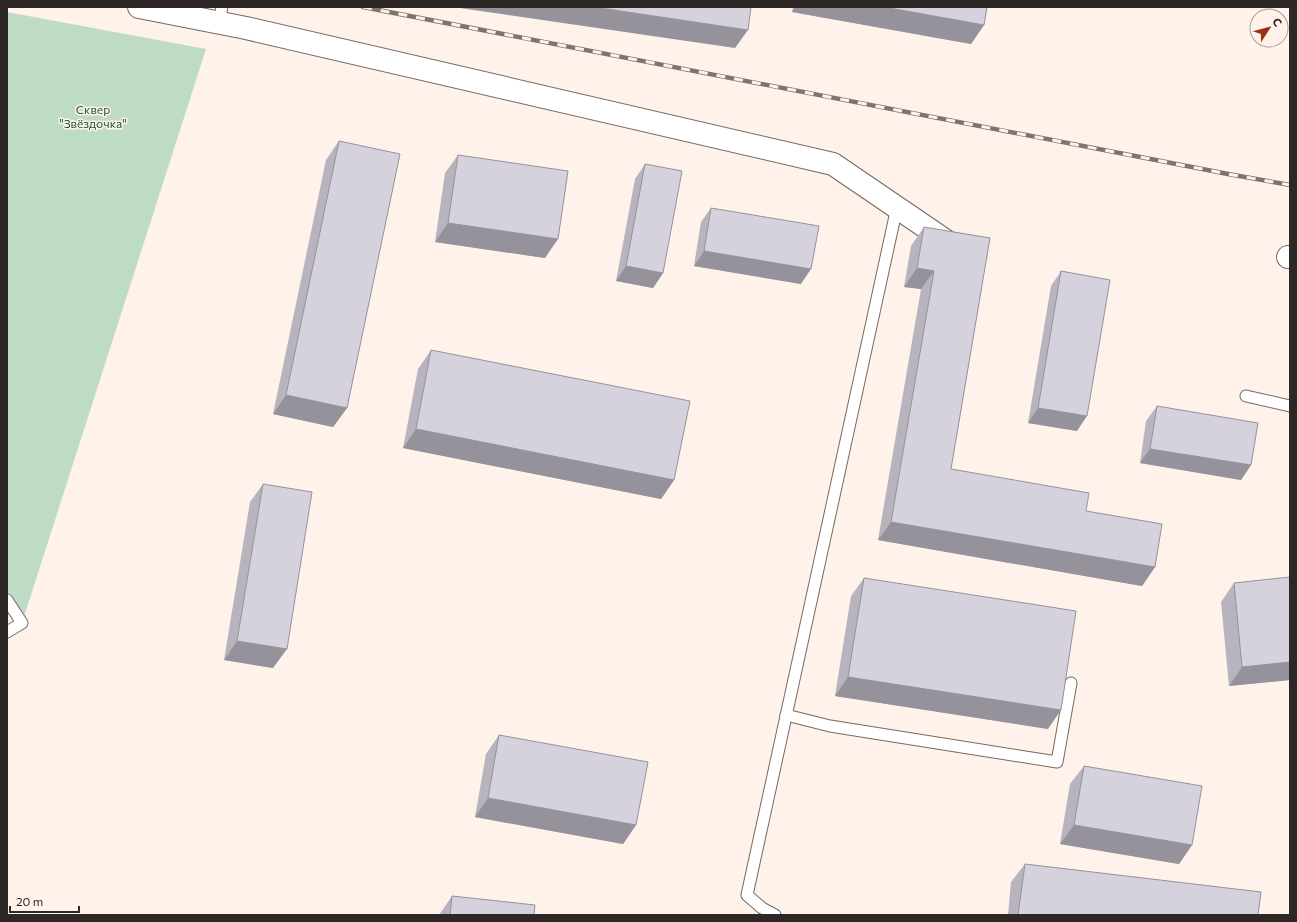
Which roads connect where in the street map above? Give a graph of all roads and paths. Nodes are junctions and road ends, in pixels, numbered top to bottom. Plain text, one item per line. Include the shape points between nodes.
1 (139, 7) edge
2 (221, 14) edge
3 (896, 207) junction
4 (960, 250) edge
5 (1246, 396) dead end
6 (1290, 406) edge
7 (7, 600) edge
8 (7, 632) edge
9 (1071, 683) dead end
10 (786, 716) junction
11 (775, 915) edge

1 - 2 street
2 - 3 street via 833,164
3 - 4 street
3 - 10 lane
5 - 6 lane
7 - 8 lane via 22,623
9 - 10 lane via 1057,762 830,726
10 - 11 lane via 747,895

